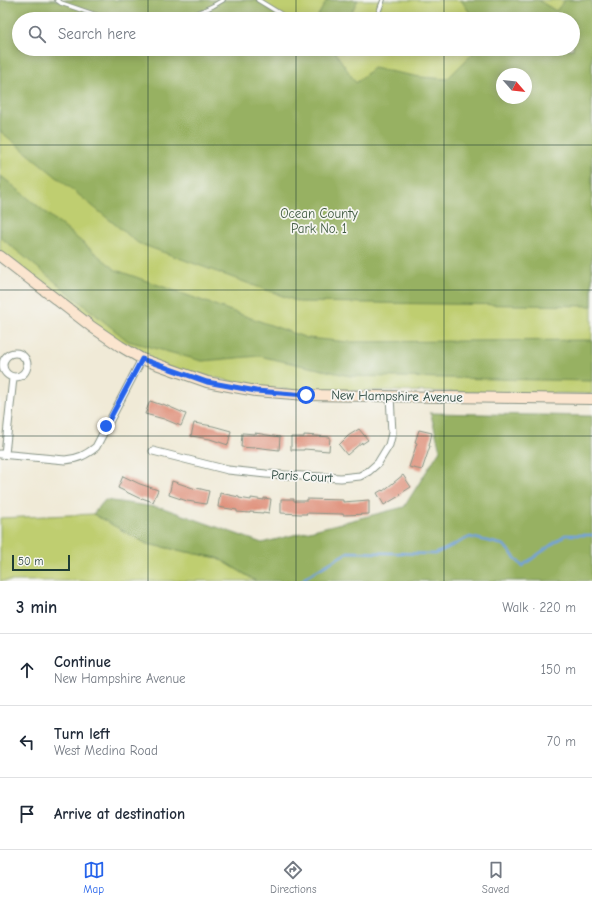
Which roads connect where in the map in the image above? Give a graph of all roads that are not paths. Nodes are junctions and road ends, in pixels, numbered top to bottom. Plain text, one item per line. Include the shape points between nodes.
1 (57, 0) edge
2 (223, 0) edge
3 (258, 0) edge
4 (383, 0) edge
5 (87, 12) edge
6 (201, 12) edge
7 (278, 12) edge
8 (379, 12) edge
9 (1, 258) edge
10 (142, 359) junction
11 (13, 378) dead end
12 (390, 396) junction
13 (592, 399) edge
14 (153, 451) dead end
15 (3, 454) edge

1 - 5 lane
2 - 6 lane
3 - 7 lane
4 - 8 lane
9 - 10 main road, New Hampshire Avenue via 92,327
10 - 12 main road, New Hampshire Avenue via 231,388 306,395
10 - 15 street via 96,447 84,456 66,460
11 - 15 street
12 - 13 main road, New Hampshire Avenue
12 - 14 street, Paris Court via 392,433 389,445 378,463 360,476 341,478 228,470

